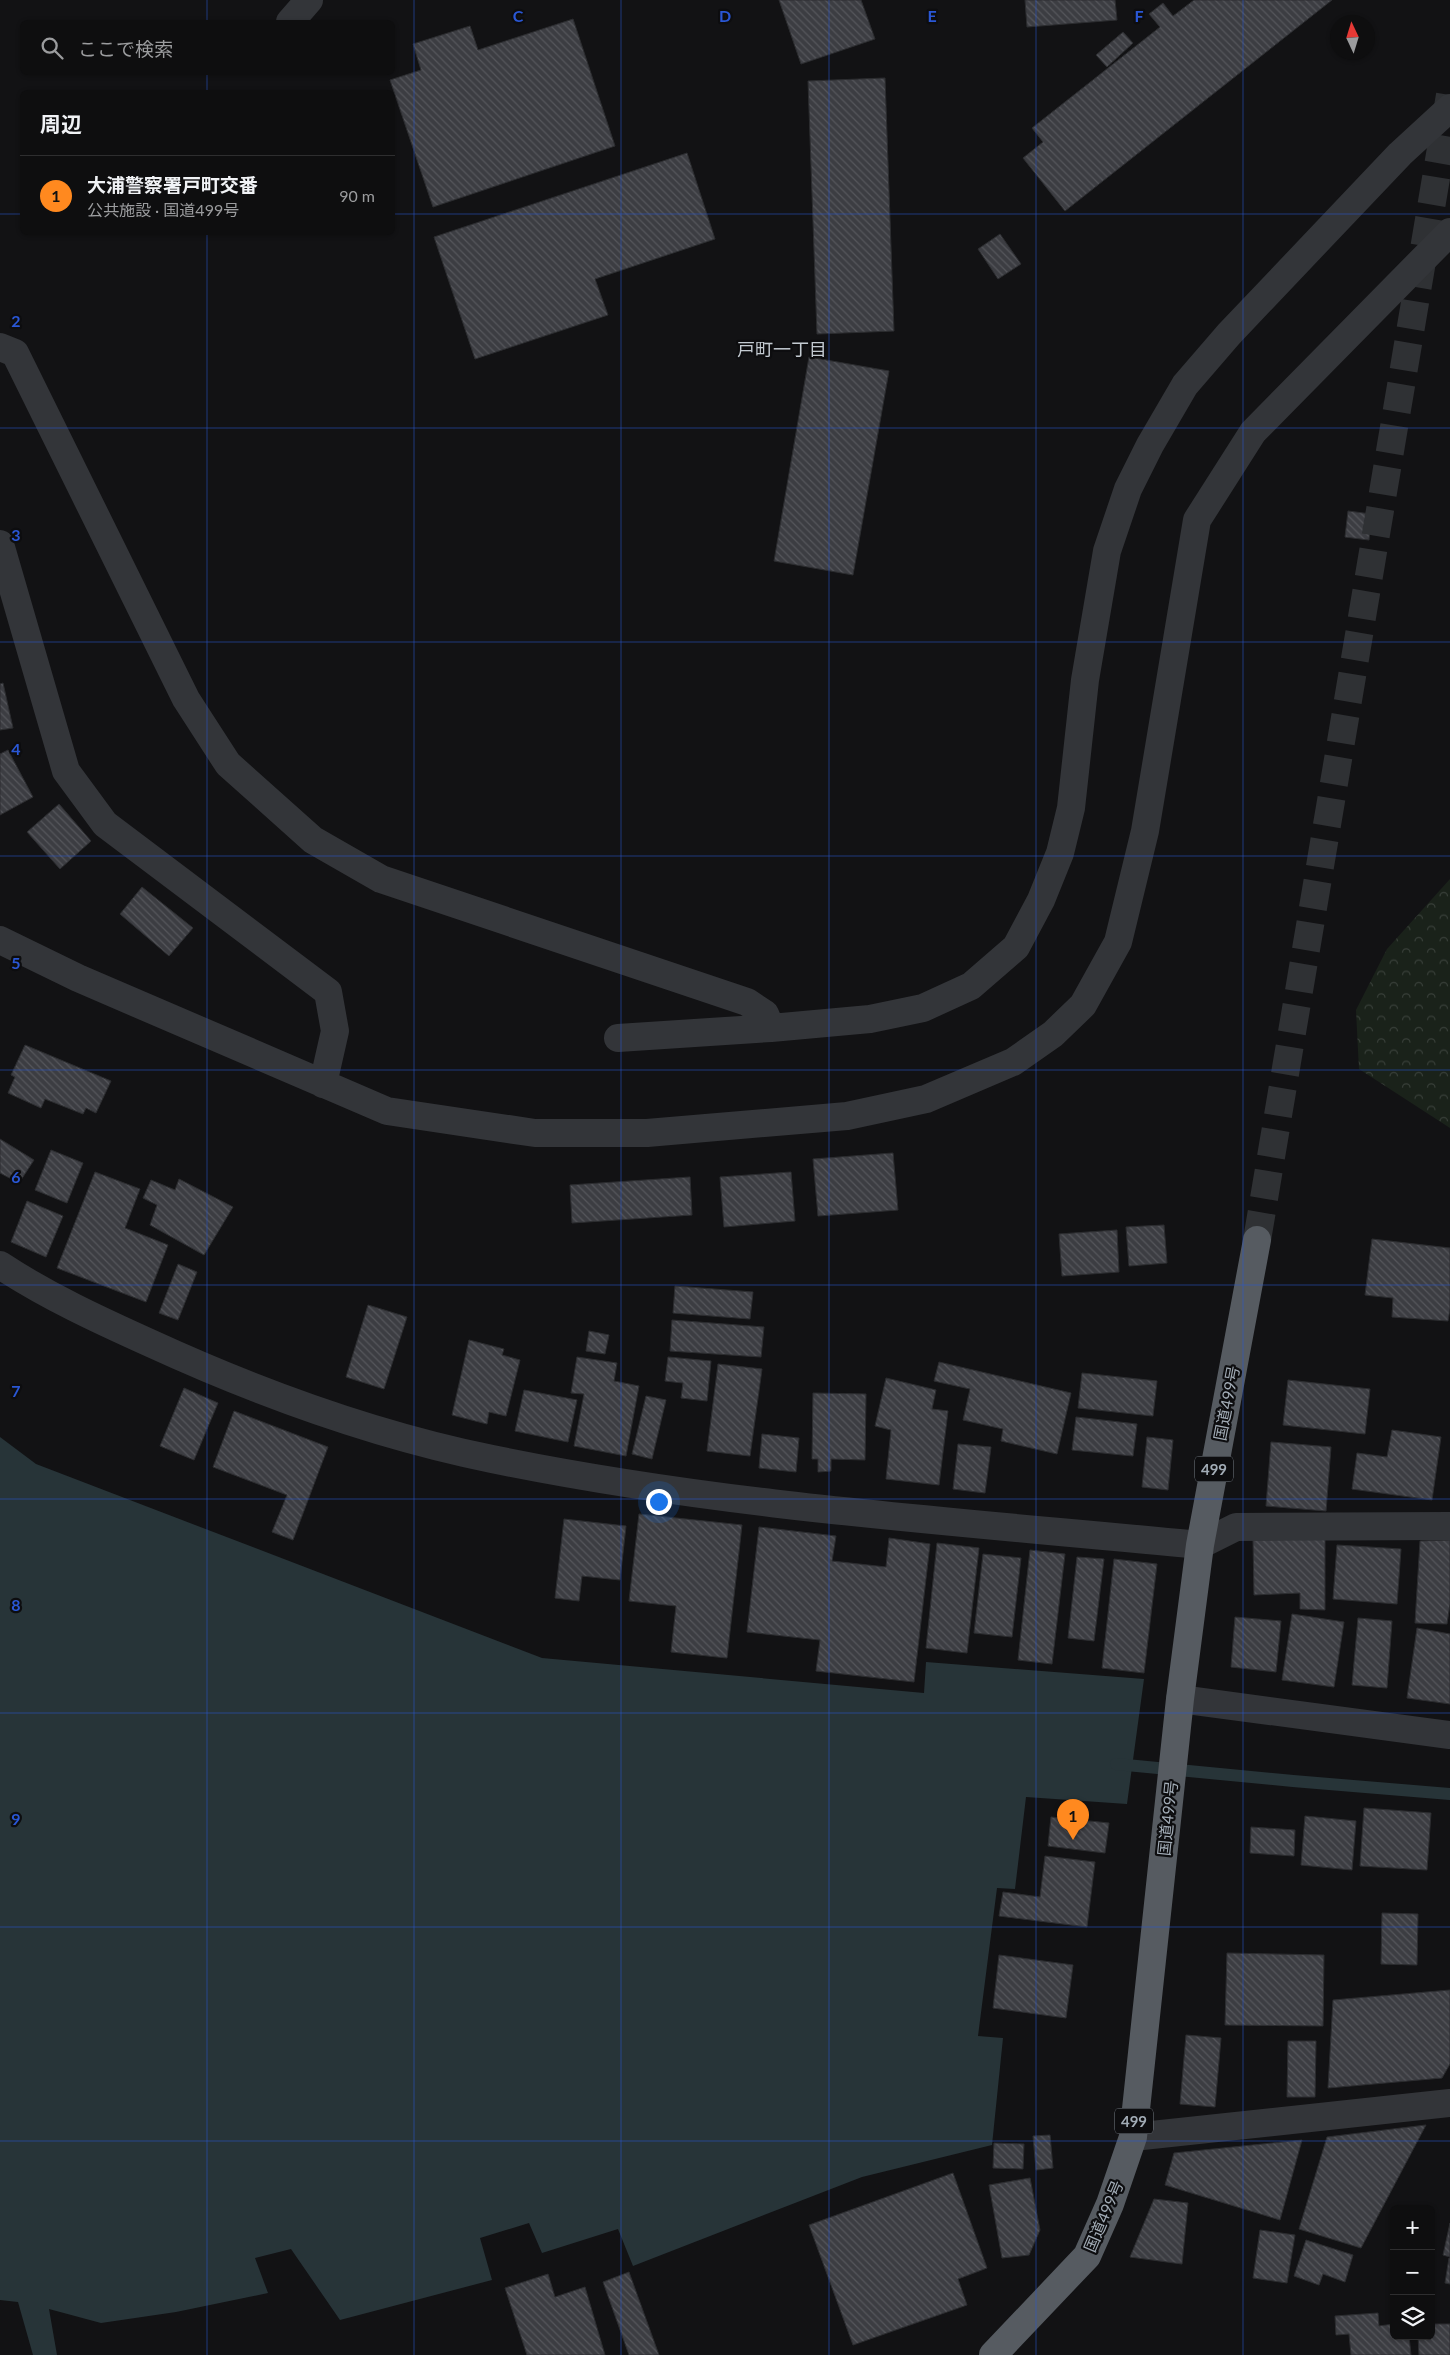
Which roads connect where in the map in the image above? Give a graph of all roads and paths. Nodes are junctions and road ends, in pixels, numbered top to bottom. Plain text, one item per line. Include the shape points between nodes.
1 (308, 0) edge
2 (292, 20) edge
3 (1450, 108) edge
4 (1450, 232) edge
5 (0, 347) edge
6 (0, 544) edge
7 (0, 940) edge
8 (772, 1028) junction
9 (618, 1038) dead end
10 (322, 1084) junction
11 (1256, 1240) tunnel mouth
12 (0, 1265) edge
13 (1450, 1526) edge
14 (1200, 1545) junction
15 (1180, 1699) junction
16 (1450, 1735) edge
17 (1450, 2103) edge
18 (1133, 2137) junction
19 (998, 2354) edge

1 - 2 street
3 - 8 street via 1400,154 1229,334 1185,385 1146,454 1128,489 1107,551 1085,680 1071,808 1060,853 1041,900 1016,947 971,986 923,1008 870,1019
4 - 10 street via 1253,432 1197,520 1145,831 1118,942 1083,1005 1053,1034 1013,1062 926,1098 847,1116 647,1133 535,1133 387,1111
5 - 8 street via 15,353 186,699 228,764 313,840 381,879 747,1002 765,1014
6 - 10 street via 66,771 105,824 328,992 334,1031
7 - 10 street via 78,978
8 - 9 street
11 - 14 highway, 国道499号 / 499
12 - 14 street via 85,1314 250,1387 375,1430 491,1459 691,1494
13 - 14 street via 1236,1528
14 - 15 highway, 国道499号 / 499
15 - 16 street
15 - 18 highway, 国道499号 / 499
17 - 18 street
18 - 19 highway, 国道499号 / 499 via 1110,2204 1087,2256

